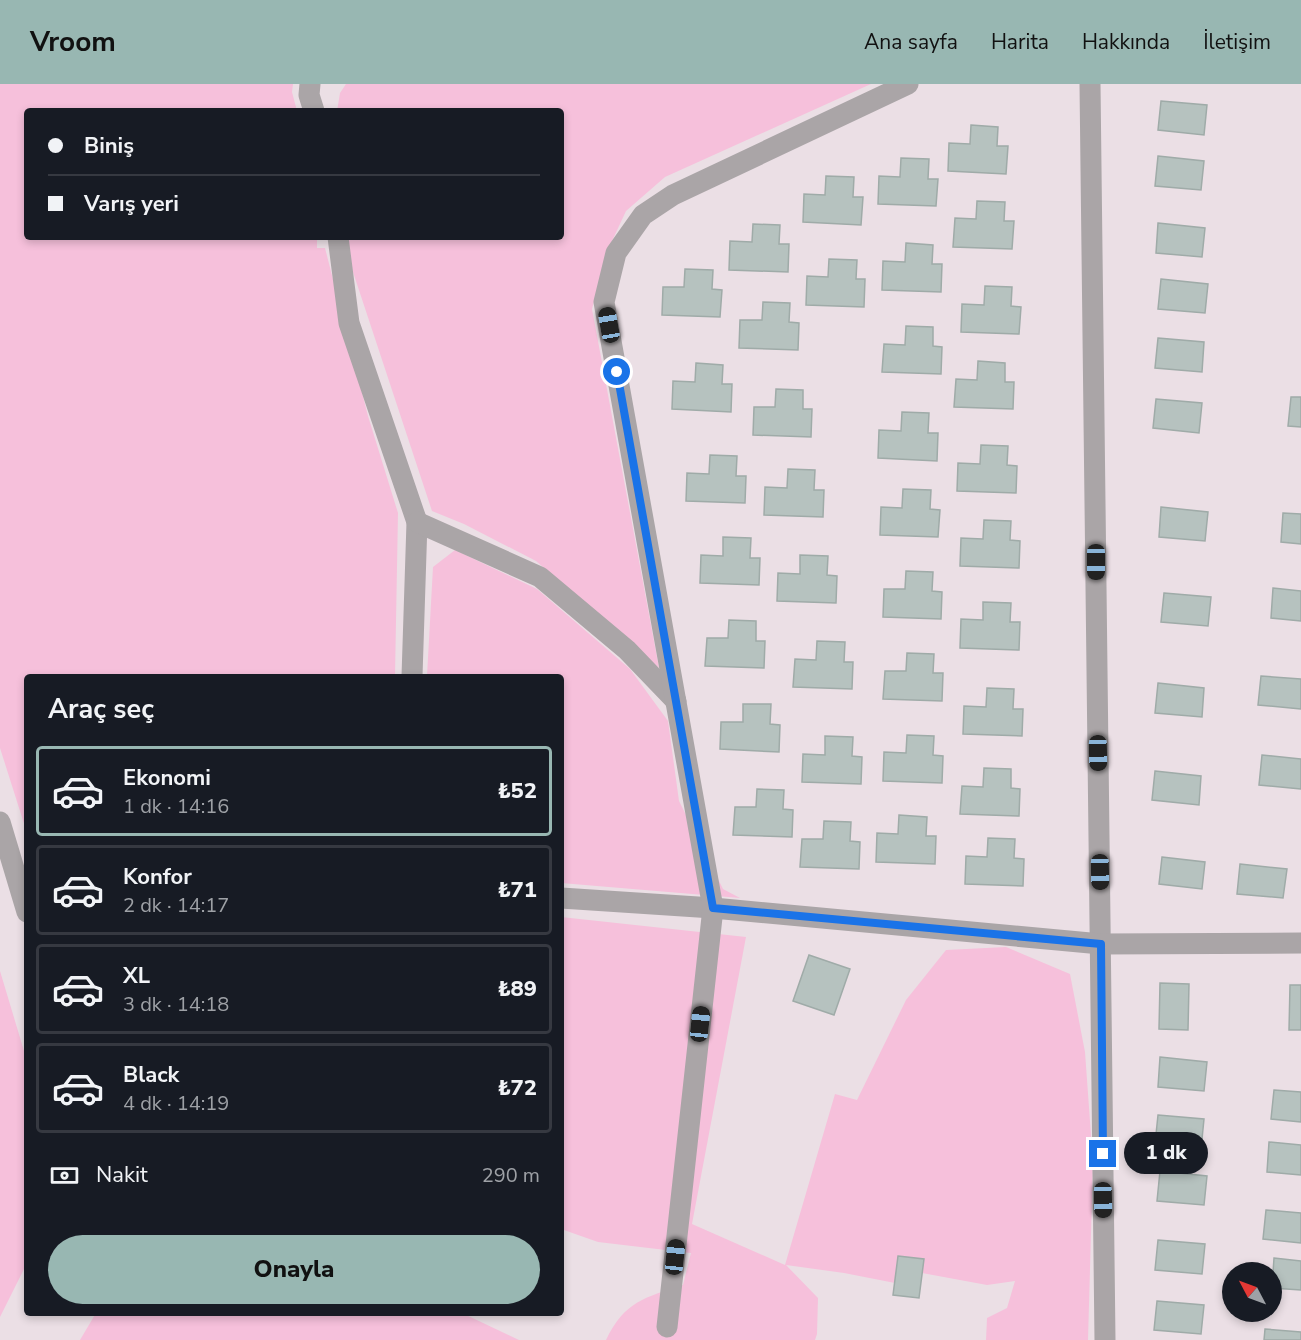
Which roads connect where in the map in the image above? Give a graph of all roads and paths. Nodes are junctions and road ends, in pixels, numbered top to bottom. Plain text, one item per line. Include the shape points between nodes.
1 (310, 84) edge
2 (908, 84) edge
3 (1090, 84) edge
4 (313, 108) edge
5 (338, 240) edge
6 (417, 522) junction
7 (412, 674) edge
8 (676, 701) junction
9 (0, 822) edge
10 (564, 898) edge
11 (24, 902) edge
12 (713, 908) junction
13 (1301, 943) edge
14 (1101, 944) junction
15 (667, 1327) dead end
16 (1105, 1340) edge

1 - 4 street
2 - 8 street via 673,195 643,215 616,253 604,302
3 - 14 street
5 - 6 street via 349,323
6 - 7 street
6 - 8 street via 540,577 627,650
8 - 12 street
9 - 11 street
10 - 12 street
12 - 14 street
12 - 15 street
13 - 14 street
14 - 16 street

